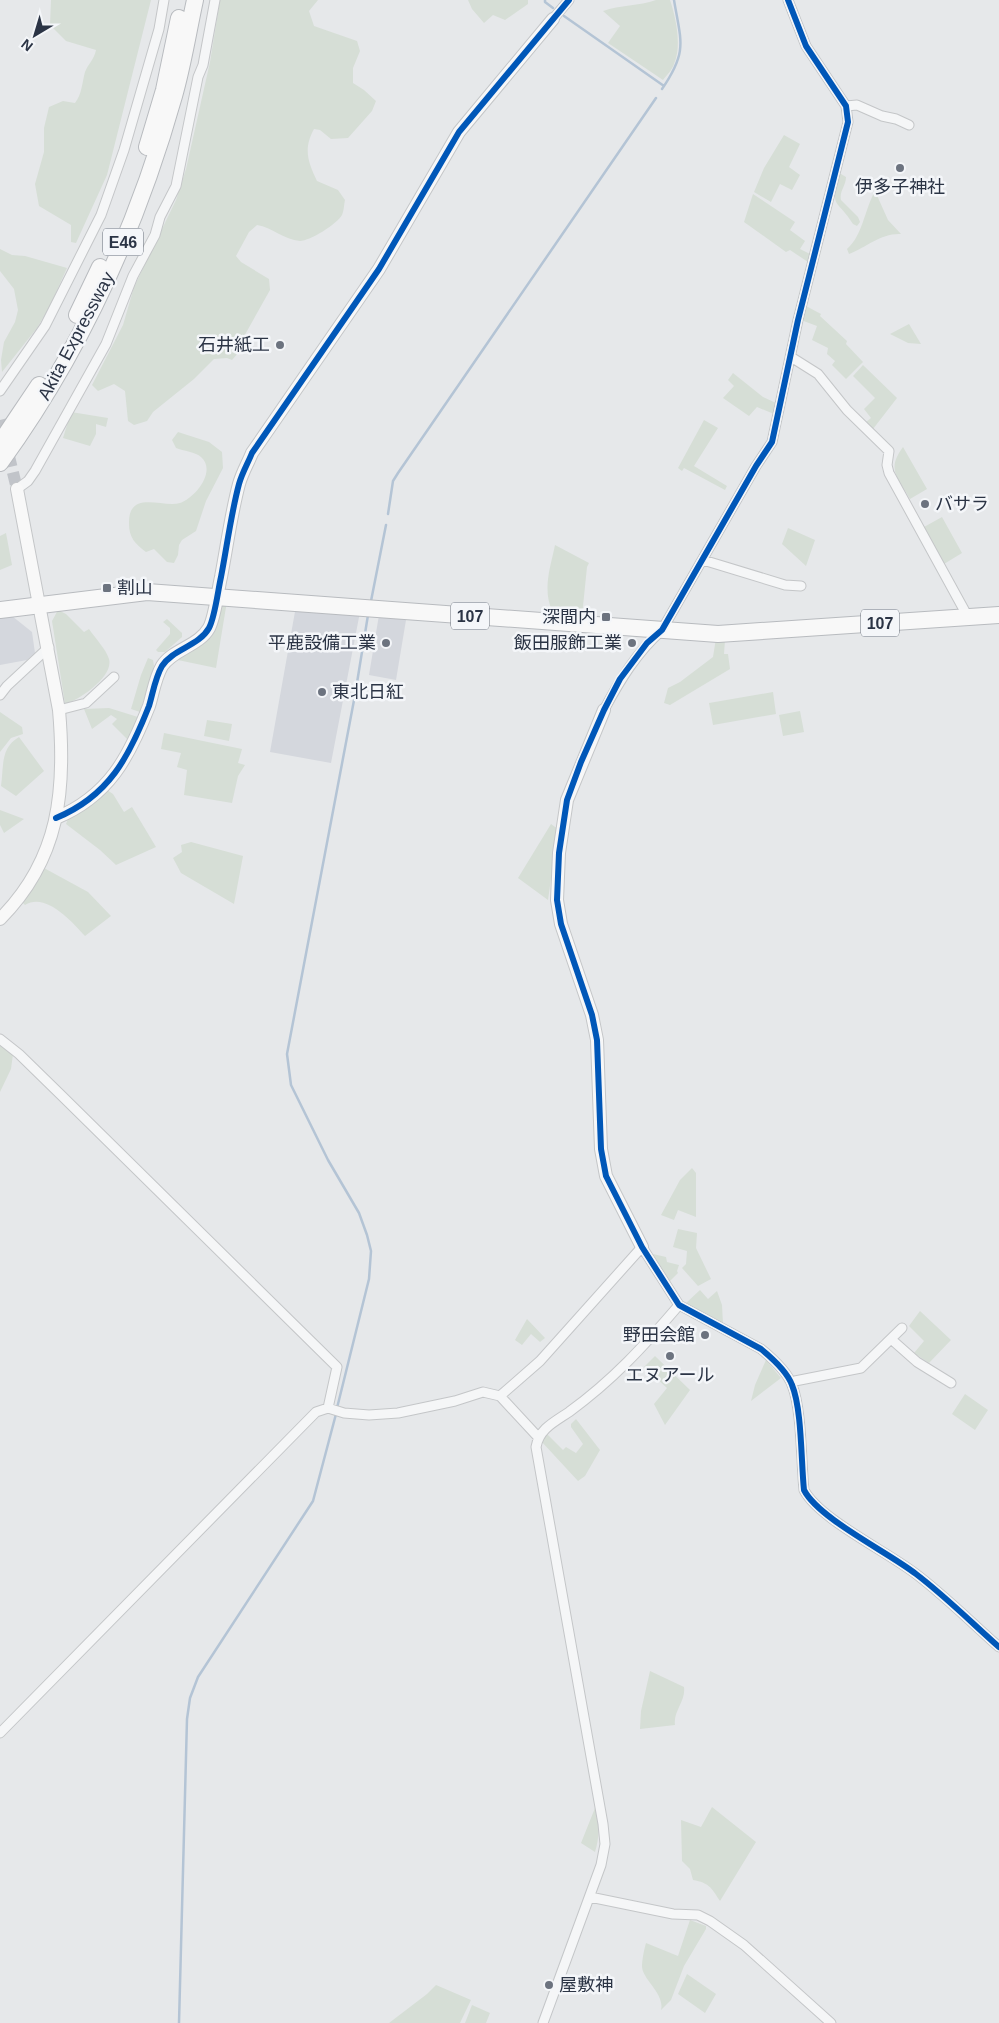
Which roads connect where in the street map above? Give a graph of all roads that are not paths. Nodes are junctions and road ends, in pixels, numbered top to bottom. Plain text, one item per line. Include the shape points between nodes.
1 (164, 0) edge
2 (183, 0) edge
3 (195, 0) edge
4 (215, 0) edge
5 (569, 0) edge
6 (788, 0) edge
7 (553, 19) joint
8 (846, 106) junction
9 (909, 126) dead end
10 (791, 357) junction
11 (0, 391) edge
12 (0, 443) edge
13 (0, 463) edge
14 (17, 489) joint
15 (703, 560) junction
16 (801, 586) dead end
17 (217, 596) junction
18 (40, 606) junction
19 (0, 610) edge
20 (999, 615) edge
21 (968, 617) junction
22 (662, 630) junction
23 (48, 648) junction
24 (114, 676) dead end
25 (0, 695) edge
26 (59, 710) junction
27 (604, 710) joint
28 (56, 818) junction
29 (0, 919) edge
30 (0, 1039) edge
31 (642, 1247) junction
32 (680, 1305) junction
33 (902, 1328) dead end
34 (891, 1339) junction
35 (951, 1383) dead end
36 (792, 1384) junction
37 (500, 1396) junction
38 (330, 1409) junction
39 (538, 1437) junction
40 (999, 1647) edge
41 (0, 1733) edge
42 (590, 1898) junction
43 (542, 2023) edge
44 (831, 2023) edge

1 - 11 street via 159,29 124,150 101,215 45,326
2 - 12 highway, Akita Expressway / E46 via 164,90 120,223 92,287 37,387
3 - 13 highway, Akita Expressway / E46 via 175,94 130,228 102,292 47,393
4 - 14 street via 176,186 133,276 106,344 35,471 28,482
5 - 7 street
6 - 8 street via 806,46
7 - 17 street via 459,132 379,269 252,453 239,483
8 - 9 street via 857,104
8 - 10 street via 848,122
10 - 15 street via 772,442
10 - 21 street via 818,374 847,410 889,452 889,473
14 - 18 street
15 - 16 street via 785,585
15 - 22 street
17 - 18 highway, 107 via 147,592
17 - 22 highway, 107
17 - 28 street via 209,628 162,666 138,732 108,784 90,799
18 - 19 highway, 107
18 - 23 street
20 - 21 highway, 107
21 - 22 highway, 107 via 718,634
22 - 27 street via 647,643 620,679
23 - 25 street
23 - 26 street
24 - 26 street via 86,703
26 - 28 street via 62,780
27 - 31 street via 567,800 559,853 557,900 561,924 592,1015 597,1040 601,1149 606,1176
28 - 29 street via 27,889
30 - 38 street via 82,1115 337,1367
31 - 32 street
31 - 37 street via 540,1360
32 - 36 street via 762,1349
32 - 39 street via 608,1382
33 - 34 street
34 - 35 street via 917,1362
34 - 36 street via 861,1368
36 - 40 street via 804,1490 808,1498 834,1520 918,1575
37 - 38 street via 483,1392 398,1413 369,1415
37 - 39 street
38 - 41 street via 316,1412
39 - 42 street via 536,1447 603,1824 605,1844
42 - 43 street
42 - 44 street via 673,1914 698,1915 710,1921 744,1945

